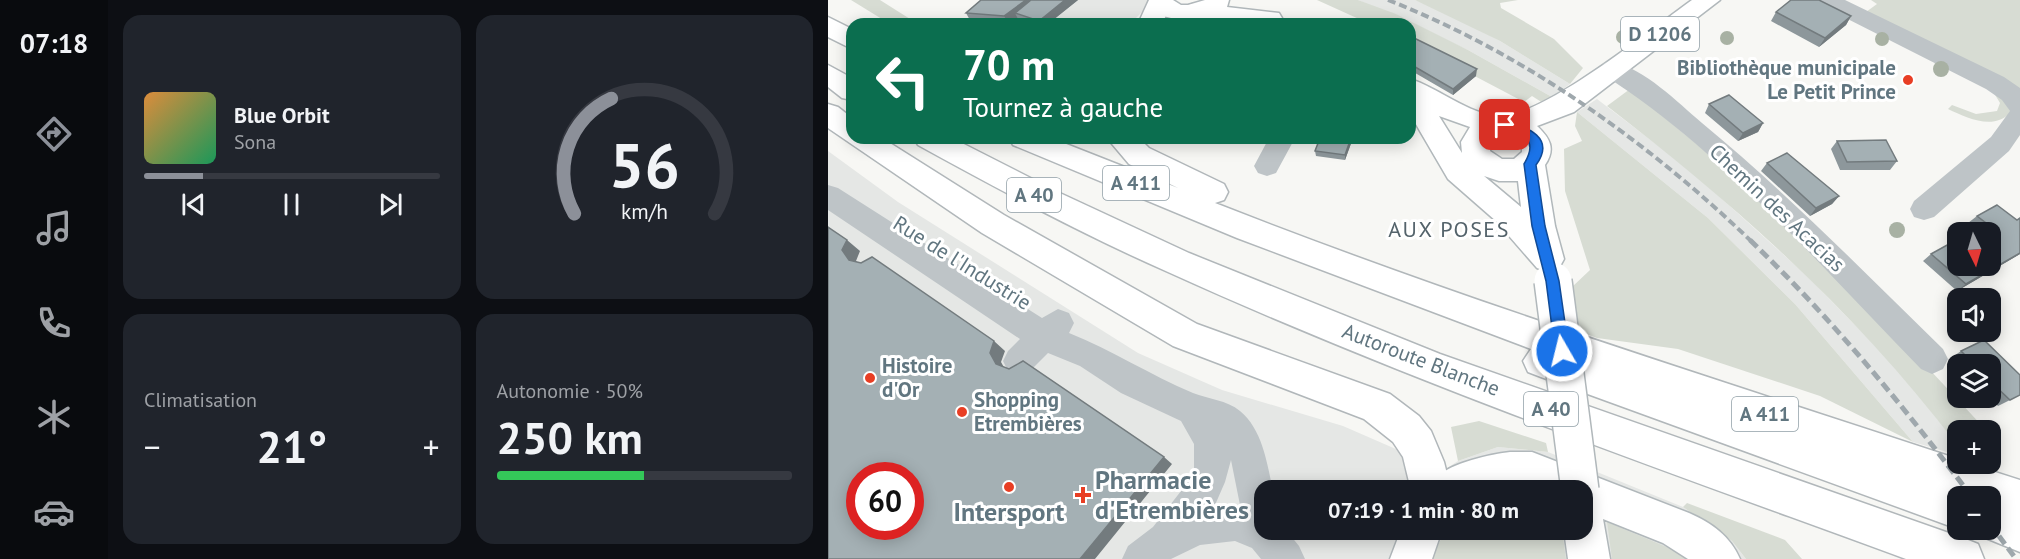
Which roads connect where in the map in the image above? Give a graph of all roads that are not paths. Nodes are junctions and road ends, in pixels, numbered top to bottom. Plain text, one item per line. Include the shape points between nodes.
1 (1161, 0) edge
2 (1220, 0) edge
3 (1240, 0) edge
4 (1708, 0) edge
5 (1828, 0) edge
6 (1189, 16) edge
7 (828, 17) edge
8 (1153, 18) edge
9 (1225, 18) edge
10 (1273, 18) edge
11 (828, 25) edge
12 (846, 25) edge
13 (846, 37) edge
14 (1612, 69) junction
15 (828, 75) edge
16 (846, 87) edge
17 (1416, 93) edge
18 (1416, 100) edge
19 (1438, 105) junction
20 (1564, 105) junction
21 (2020, 107) edge
22 (828, 114) edge
23 (2020, 115) edge
24 (1503, 125) junction
25 (846, 128) edge
26 (869, 144) edge
27 (939, 144) edge
28 (1029, 144) edge
29 (1038, 144) edge
30 (1127, 144) edge
31 (1279, 144) edge
32 (1474, 146) junction
33 (1534, 156) junction
34 (1267, 166) dead end
35 (1494, 168) junction
36 (828, 176) edge
37 (828, 196) edge
38 (1924, 209) dead end
39 (1539, 226) junction
40 (906, 237) junction
41 (873, 260) edge
42 (1550, 270) junction
43 (1510, 326) junction
44 (1051, 330) junction
45 (1932, 359) dead end
46 (1019, 361) edge
47 (1193, 410) junction
48 (1429, 480) edge
49 (1474, 480) edge
50 (1558, 480) edge
51 (1578, 480) edge
52 (1593, 494) edge
53 (2020, 500) edge
54 (1947, 505) edge
55 (2001, 524) edge
56 (2020, 531) edge
57 (1414, 540) edge
58 (1418, 540) edge
59 (1276, 547) edge
60 (1154, 549) edge
61 (1389, 559) edge
62 (1411, 559) edge
63 (1719, 559) edge
64 (1964, 559) edge

1 - 6 main road via 1166,8
1 - 8 main road
2 - 6 main road
3 - 10 main road
4 - 14 main road, D 1206
5 - 21 street via 1995,82
6 - 9 main road
7 - 12 main road
11 - 13 main road
14 - 20 main road, D 1206
14 - 45 street, Chemin des Acacias via 1653,95 1753,180
15 - 16 main road
17 - 19 main road
18 - 42 main road via 1458,171 1507,212
19 - 24 main road
19 - 32 main road
20 - 24 main road, D 1206
20 - 33 main road, D 1206
22 - 25 main road
23 - 38 street via 2000,144
24 - 32 main road via 1481,133
24 - 33 main road via 1528,133
26 - 48 main road via 993,224 1185,335 1377,406 1406,429 1417,444
27 - 64 main road, Autoroute Blanche / A 40 via 1045,201 1269,300 1482,384
28 - 54 main road, Autoroute Blanche / A 40 via 1159,211 1317,278
29 - 43 main road, A 411 via 1248,230
30 - 43 main road via 1139,156 1161,167
31 - 34 street
32 - 35 main road via 1480,159
33 - 35 main road via 1514,171
33 - 39 main road
35 - 39 main road
36 - 40 street, Rue de l'Industrie
37 - 40 street, Rue de l'Industrie
39 - 42 main road
40 - 41 street
40 - 44 street, Rue de l'Industrie
42 - 51 main road, bridge
43 - 53 main road, A 411
44 - 46 street
44 - 47 street, Rue de l'Industrie via 1133,382
47 - 59 street, Rue de l'Industrie via 1220,417 1241,437
47 - 60 street, Rue de l'Industrie via 1211,442 1212,470 1194,504
49 - 50 main road via 1510,470
52 - 63 main road via 1695,537
55 - 56 main road
57 - 61 street
58 - 62 main road
59 - 60 street, Rue de l'Industrie via 1245,526 1218,524 1196,526

